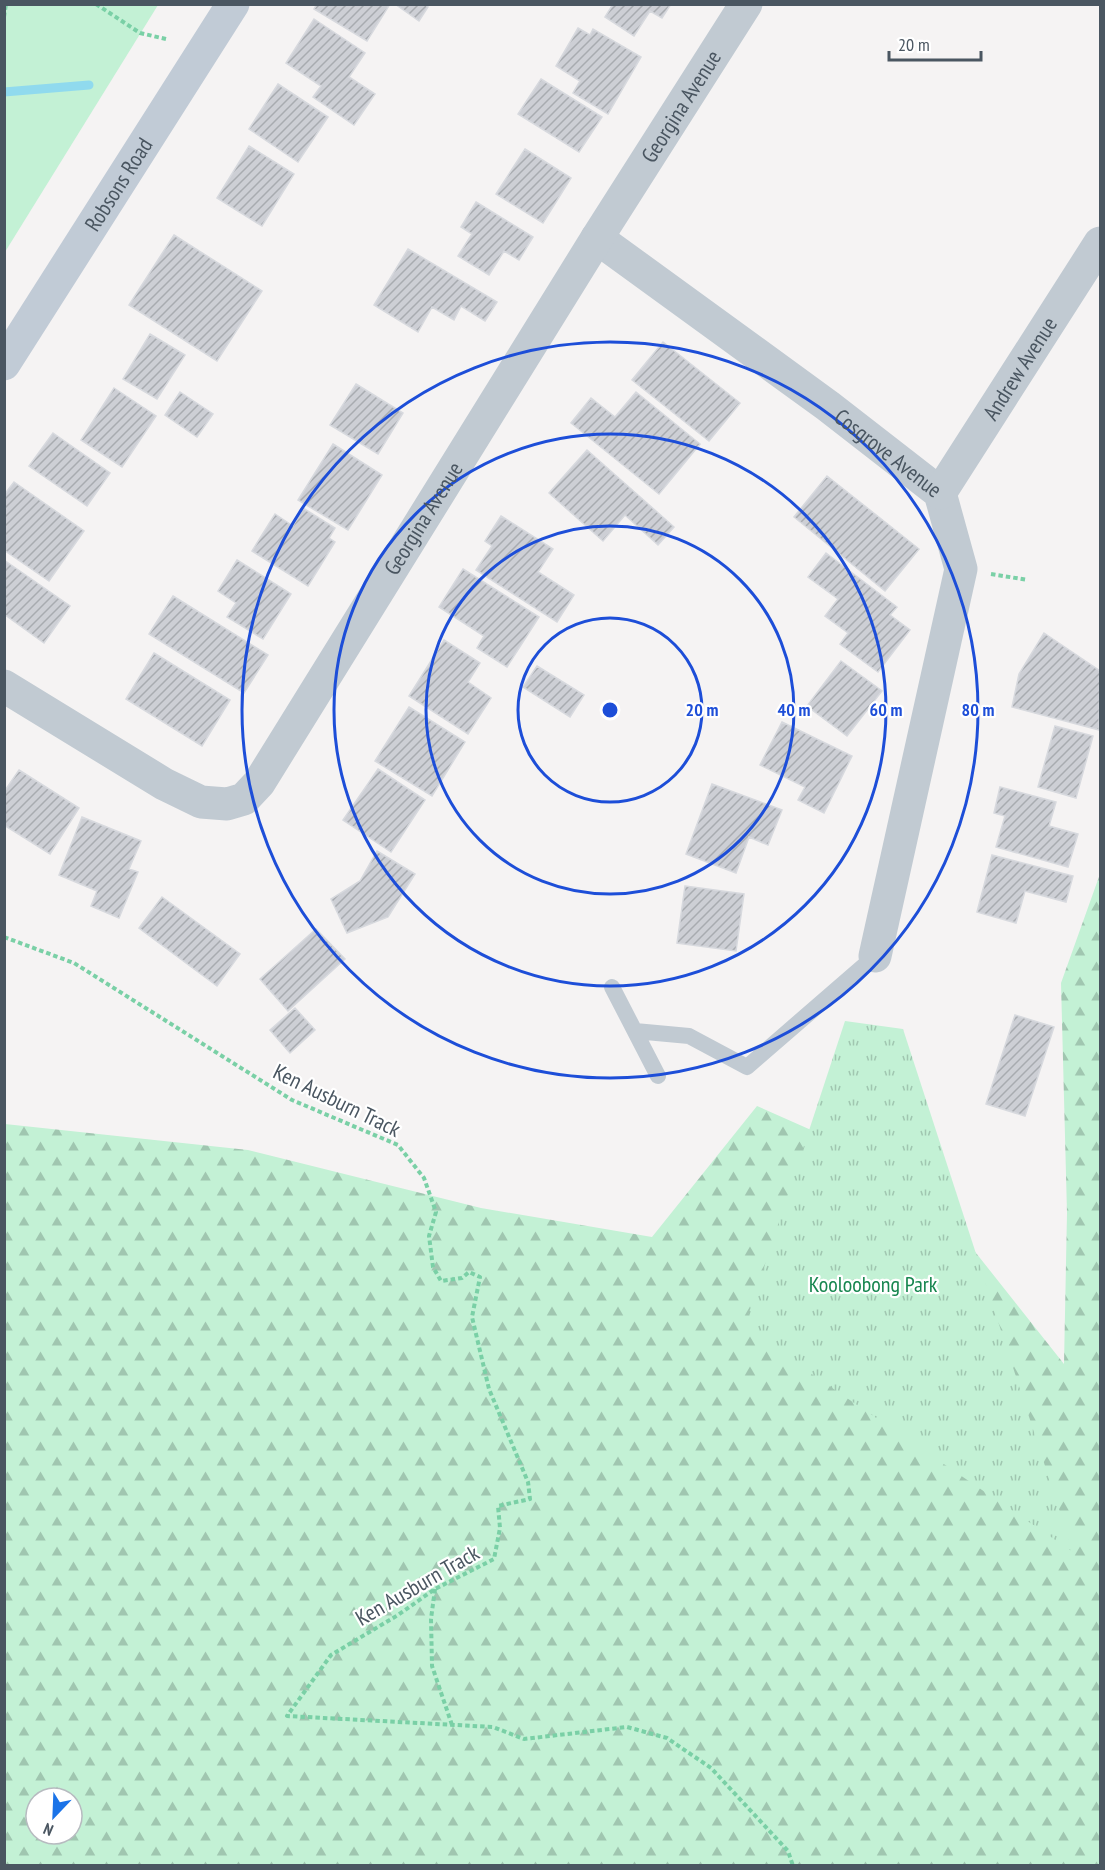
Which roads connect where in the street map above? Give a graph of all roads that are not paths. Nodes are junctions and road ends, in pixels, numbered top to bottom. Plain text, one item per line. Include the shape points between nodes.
1 (233, 4) edge
2 (746, 4) edge
3 (597, 238) junction
4 (1101, 243) edge
5 (4, 364) edge
6 (940, 493) junction
7 (4, 686) edge
8 (875, 957) joint
9 (612, 987) dead end
10 (635, 1031) junction
11 (658, 1076) dead end

1 - 5 main road, Robsons Road
2 - 3 street, Georgina Avenue
3 - 6 street, Cosgrove Avenue
3 - 7 street, Georgina Avenue via 259,783 244,800 227,804 201,802 164,784
4 - 6 street, Andrew Avenue
6 - 8 street, Cosgrove Avenue via 961,569
8 - 10 lane via 747,1066 689,1036
9 - 10 lane
10 - 11 lane

